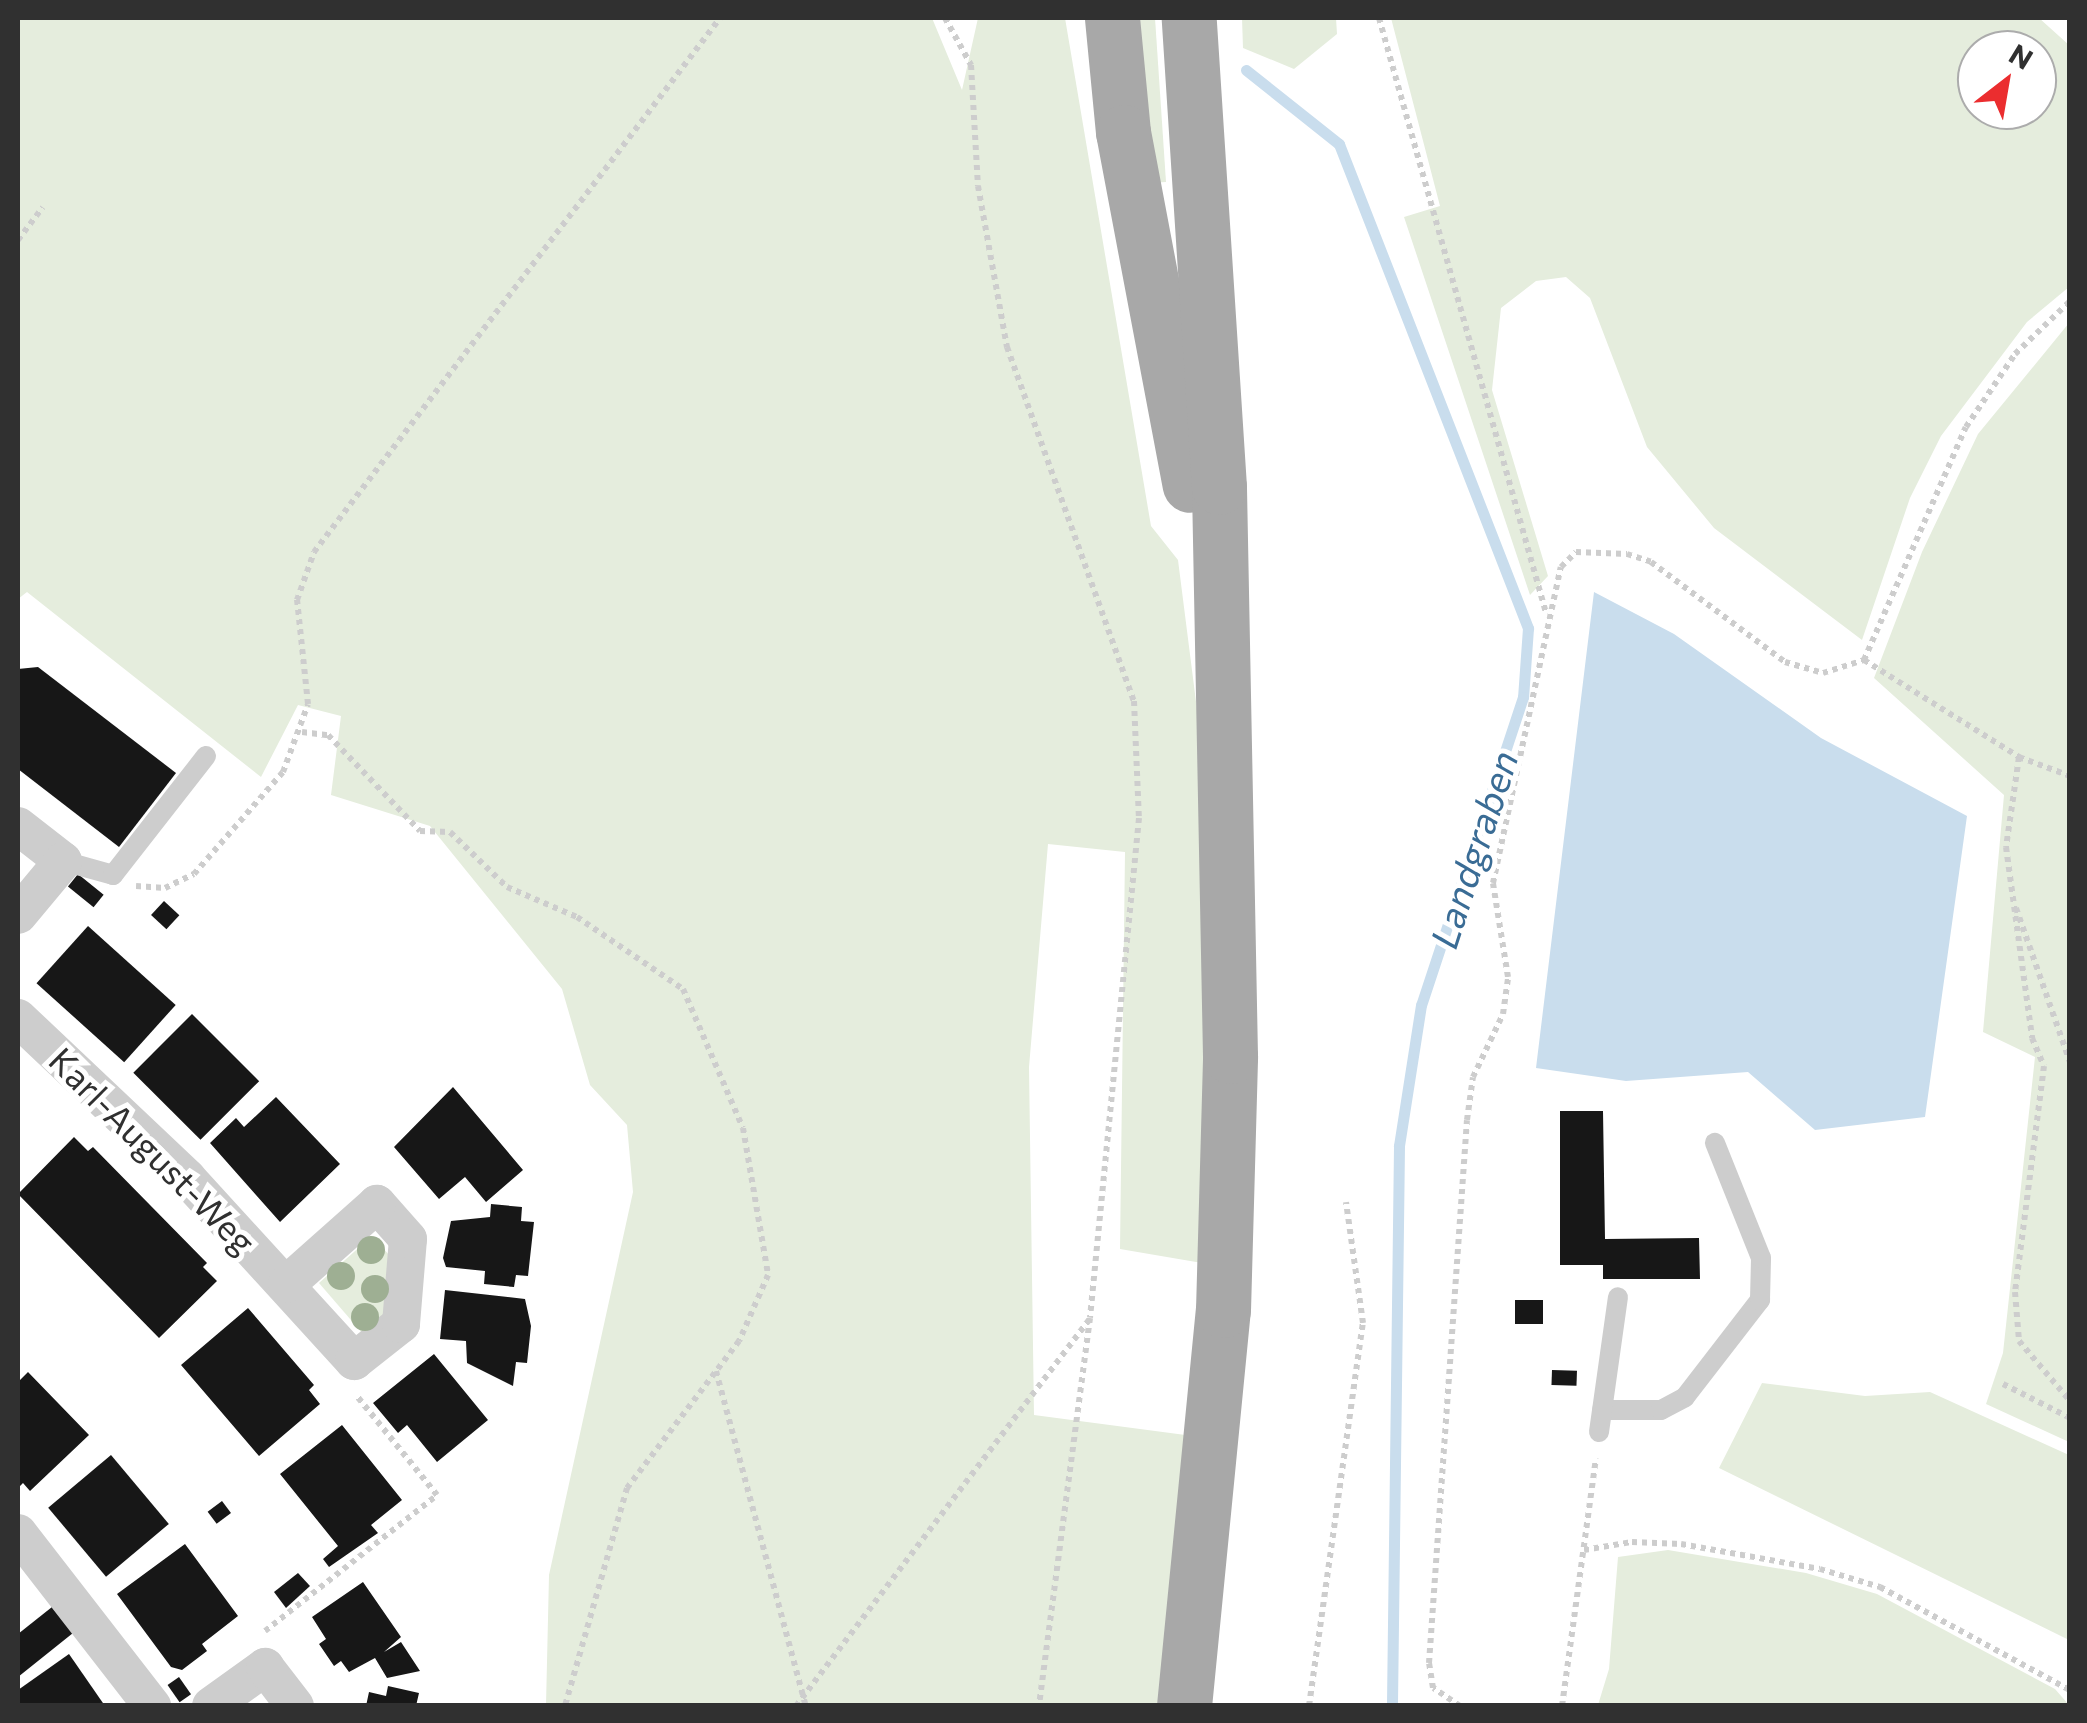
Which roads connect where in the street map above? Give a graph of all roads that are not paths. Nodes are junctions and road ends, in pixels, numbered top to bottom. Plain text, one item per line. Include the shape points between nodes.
1 (1112, 18) edge
2 (1189, 18) edge
3 (1218, 636) junction
4 (206, 756) dead end
5 (18, 826) edge
6 (63, 860) junction
7 (18, 915) edge
8 (18, 1018) edge
9 (1715, 1143) dead end
10 (287, 1284) junction
11 (1618, 1297) dead end
12 (1602, 1410) junction
13 (1600, 1432) road end
14 (18, 1533) edge
15 (152, 1706) edge
16 (211, 1706) edge
17 (295, 1706) edge
18 (1184, 1706) edge

1 - 3 main road via 1123,132
2 - 3 main road via 1219,487
3 - 18 main road via 1230,1056 1223,1310
4 - 6 lane via 112,875
5 - 6 street
6 - 7 street
8 - 10 street, Karl-August-Weg
9 - 12 lane via 1761,1258 1760,1300 1712,1367 1673,1405
10 - 10 street, Karl-August-Weg via 354,1361 400,1324 408,1239 378,1204
11 - 12 lane
12 - 13 lane
14 - 15 street
16 - 17 street via 265,1667

